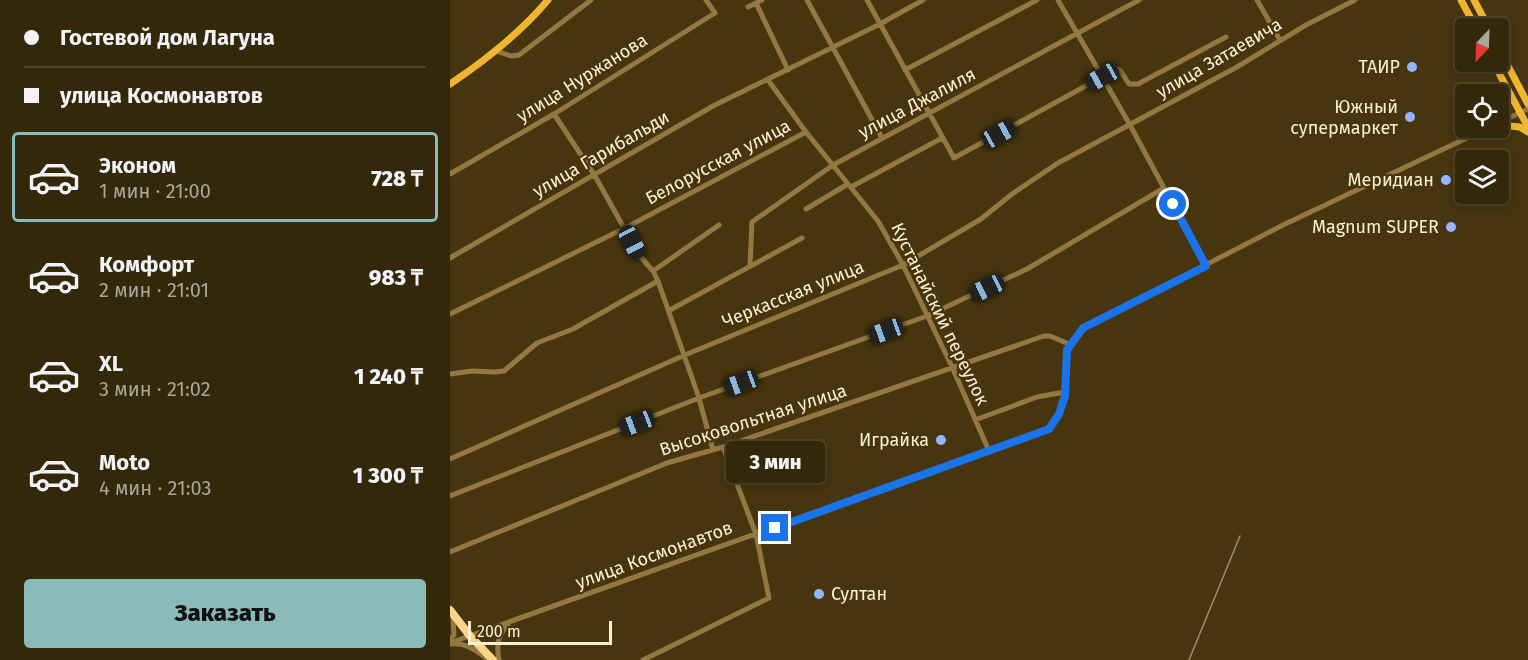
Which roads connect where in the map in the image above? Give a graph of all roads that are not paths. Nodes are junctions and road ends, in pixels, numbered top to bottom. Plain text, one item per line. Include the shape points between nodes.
1 (548, 0) edge
2 (591, 0) edge
3 (706, 0) edge
4 (807, 0) edge
5 (867, 0) edge
6 (923, 0) edge
7 (1036, 0) edge
8 (1058, 0) edge
9 (1139, 0) edge
10 (1257, 0) edge
11 (1354, 0) edge
12 (1461, 0) edge
13 (1474, 0) edge
14 (759, 2) edge
15 (748, 3) edge
16 (1471, 18) edge
17 (1484, 18) edge
18 (880, 24) junction
19 (1078, 34) junction
20 (1226, 37) dead end
21 (1280, 40) junction
22 (832, 48) junction
23 (496, 51) junction
24 (1509, 68) edge
25 (788, 70) junction
26 (905, 70) junction
27 (1498, 72) edge
28 (1102, 77) junction
29 (768, 80) junction
30 (1504, 83) joint
31 (450, 84) edge
32 (1528, 105) edge
33 (1528, 109) edge
34 (928, 113) junction
35 (1520, 113) junction
36 (554, 114) junction
37 (1509, 118) edge
38 (1509, 124) edge
39 (1130, 125) junction
40 (1528, 127) edge
41 (806, 132) junction
42 (1528, 132) edge
43 (882, 138) junction
44 (942, 138) junction
45 (1467, 138) edge
46 (833, 165) junction
47 (450, 174) edge
48 (595, 176) junction
49 (850, 185) junction
50 (1164, 188) junction
51 (806, 209) dead end
52 (719, 225) dead end
53 (625, 228) junction
54 (802, 238) dead end
55 (450, 258) edge
56 (750, 265) junction
57 (903, 265) junction
58 (1206, 266) junction
59 (653, 271) junction
60 (658, 281) junction
61 (670, 310) junction
62 (450, 314) edge
63 (927, 316) junction
64 (1069, 344) junction
65 (685, 355) junction
66 (953, 369) junction
67 (450, 374) edge
68 (1065, 392) junction
69 (699, 398) junction
70 (975, 420) junction
71 (723, 447) junction
72 (713, 450) junction
73 (989, 451) junction
74 (450, 459) edge
75 (450, 496) edge
76 (756, 534) junction
77 (450, 552) edge
78 (452, 613) edge
79 (510, 622) junction
80 (470, 636) junction
81 (450, 642) edge
82 (491, 660) edge
83 (499, 660) edge
84 (643, 660) edge

1 - 23 main road
2 - 23 street via 519,55
3 - 36 street, улица Нуржанова via 715,14
4 - 22 street
5 - 18 street
6 - 18 street, улица Гарибальди
7 - 26 street
8 - 19 street
9 - 19 street, улица Джалиля
10 - 21 street
11 - 21 street, улица Затаевича
12 - 16 main road
13 - 17 main road
14 - 15 street
14 - 25 street
18 - 22 street, улица Гарибальди
18 - 26 street
19 - 28 street
19 - 34 street, улица Джалиля
20 - 28 street via 1138,84 1130,84 1119,68
21 - 39 street, улица Затаевича
22 - 25 street, улица Гарибальди
22 - 43 street
23 - 31 main road
24 - 32 main road
25 - 29 street, улица Гарибальди
26 - 34 street
27 - 30 main road
28 - 39 street
28 - 44 street via 957,157 952,156
29 - 41 street, Кустанайский переулок
29 - 48 street, улица Гарибальди via 713,106
30 - 35 main road
33 - 35 street
34 - 43 street, улица Джалиля
34 - 44 street
35 - 37 street
35 - 40 main road
36 - 47 street, улица Нуржанова
36 - 48 street
38 - 42 main road
39 - 50 street
39 - 57 street, Черкасская улица via 1058,163 981,219
41 - 46 street, Кустанайский переулок
41 - 53 street, Белорусская улица
43 - 46 street, улица Джалиля
44 - 49 street
45 - 58 street
46 - 49 street, Кустанайский переулок
46 - 56 street, улица Джалиля via 753,222
48 - 53 street
48 - 55 street, улица Гарибальди
49 - 51 street
49 - 57 street, Кустанайский переулок via 878,221
50 - 58 street
50 - 63 street via 1027,269
52 - 59 street
53 - 59 street via 639,255
53 - 62 street, Белорусская улица
54 - 56 street
56 - 61 street
57 - 63 street, Кустанайский переулок
57 - 65 street, Черкасская улица
58 - 64 street via 1100,318 1083,328
59 - 60 street
60 - 61 street
60 - 67 street via 573,329 537,343 504,371
61 - 65 street
63 - 66 street, Кустанайский переулок
63 - 69 street
64 - 66 street, Высоковольтная улица via 1044,336
64 - 68 street, улица Космонавтов
65 - 69 street
65 - 74 street, Черкасская улица
66 - 70 street, Кустанайский переулок
66 - 71 street, Высоковольтная улица
68 - 70 street via 1037,397
68 - 73 street, улица Космонавтов via 1059,414 1049,429
69 - 72 street
69 - 75 street
70 - 73 street, Кустанайский переулок
71 - 72 street, Высоковольтная улица
71 - 76 street
72 - 77 street, Высоковольтная улица via 667,463
73 - 76 street, улица Космонавтов
76 - 79 street, улица Космонавтов
76 - 84 street via 769,598
78 - 80 highway
78 - 81 street via 454,635
79 - 80 street, улица Космонавтов
79 - 83 street via 496,645
80 - 81 street, улица Космонавтов
80 - 82 highway
81 - 82 street via 474,649

